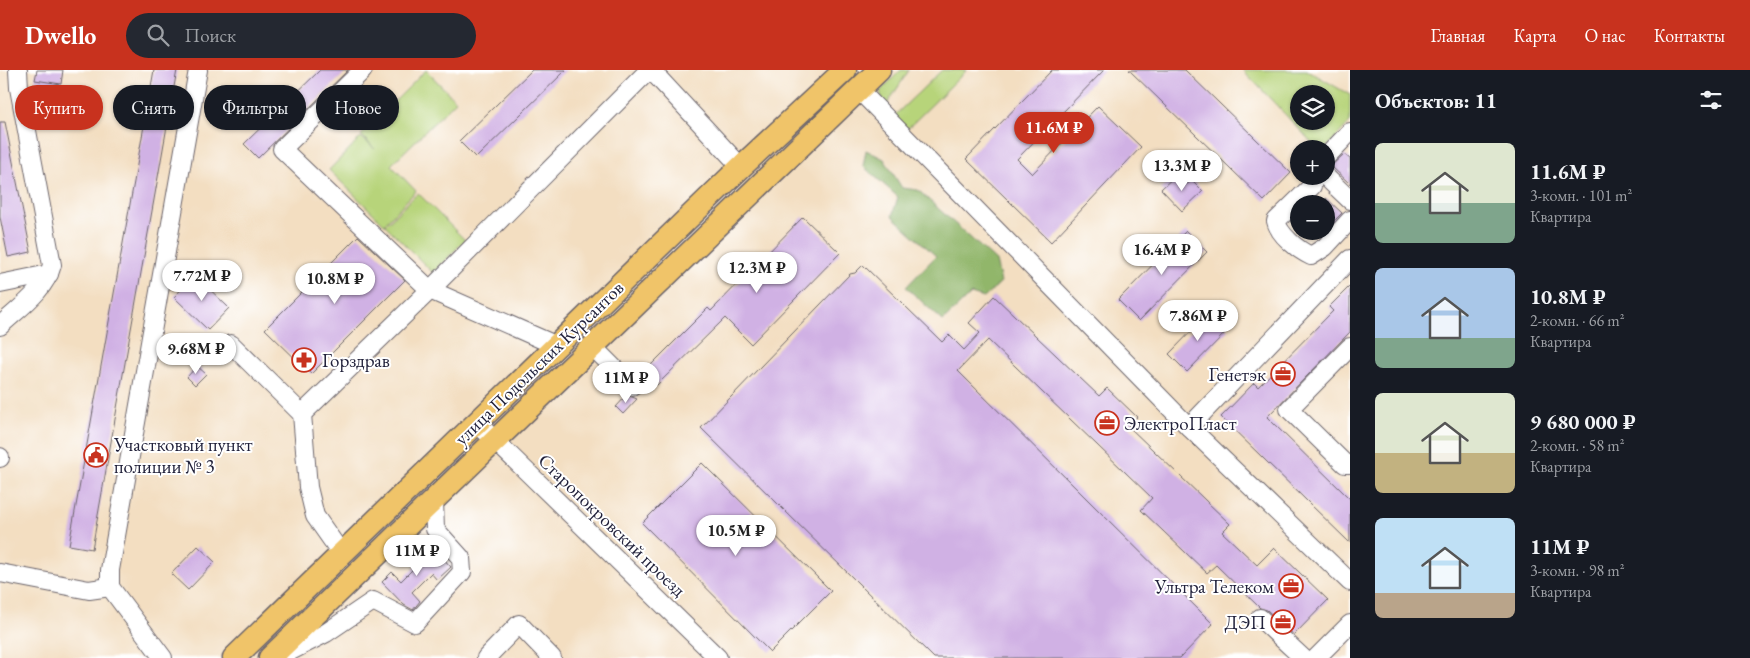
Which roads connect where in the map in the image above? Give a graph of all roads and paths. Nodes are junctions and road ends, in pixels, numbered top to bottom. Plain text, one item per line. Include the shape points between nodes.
1 (18, 70) edge
2 (198, 70) edge
3 (363, 70) edge
4 (650, 70) edge
5 (845, 70) edge
6 (879, 70) edge
7 (858, 89) junction
8 (811, 102) junction
9 (828, 119) junction
10 (1350, 132) edge
11 (763, 147) junction
12 (1335, 148) edge
13 (780, 165) junction
14 (741, 168) junction
15 (1312, 185) edge
16 (1334, 185) edge
17 (1350, 200) edge
18 (1350, 220) edge
19 (1350, 259) edge
20 (49, 274) junction
21 (0, 284) edge
22 (430, 290) junction
23 (0, 326) edge
24 (231, 344) dead end
25 (557, 346) junction
26 (592, 347) junction
27 (1350, 347) edge
28 (632, 386) dead end
29 (302, 414) junction
30 (477, 423) junction
31 (1189, 427) junction
32 (495, 441) junction
33 (1350, 464) edge
34 (434, 500) junction
35 (341, 553) junction
36 (0, 573) edge
37 (1347, 574) edge
38 (110, 587) junction
39 (1260, 618) dead end
40 (1350, 624) edge
41 (163, 658) edge
42 (234, 658) edge
43 (270, 658) edge
44 (276, 658) edge
45 (486, 658) edge
46 (552, 658) edge
47 (718, 658) edge
48 (1303, 658) edge
49 (1316, 658) edge

1 - 20 street via 51,254
2 - 38 street via 110,570
3 - 22 street via 282,149
4 - 14 street
4 - 22 street
5 - 8 main road, улица Подольских Курсантов
6 - 7 main road, улица Подольских Курсантов
7 - 9 main road, улица Подольских Курсантов
7 - 31 street
8 - 9 street via 808,110 811,119 820,123
8 - 11 main road, улица Подольских Курсантов
9 - 13 main road, улица Подольских Курсантов
10 - 12 street
11 - 13 street via 772,144 781,147 784,156
11 - 14 main road, улица Подольских Курсантов
13 - 26 main road, улица Подольских Курсантов
14 - 25 main road, улица Подольских Курсантов
15 - 18 street via 1276,221 1278,228 1303,252 1311,256 1325,247
16 - 17 street
19 - 31 street
20 - 21 street
20 - 23 street via 37,292
22 - 25 street
22 - 29 street
24 - 29 street
25 - 30 main road, улица Подольских Курсантов
26 - 28 street
26 - 32 main road, улица Подольских Курсантов
27 - 33 street via 1289,409 1345,464
29 - 35 street via 308,487 315,516
30 - 32 street, Старопокровский проезд
30 - 35 main road, улица Подольских Курсантов
31 - 37 street
32 - 34 main road, улица Подольских Курсантов
32 - 47 street, Старопокровский проезд
34 - 43 main road, улица Подольских Курсантов
34 - 44 street via 435,529 461,558 462,572 415,623 373,601 326,634
35 - 42 main road, улица Подольских Курсантов
36 - 38 street via 89,590
38 - 41 street
39 - 48 street
40 - 49 street
45 - 46 street via 519,624

